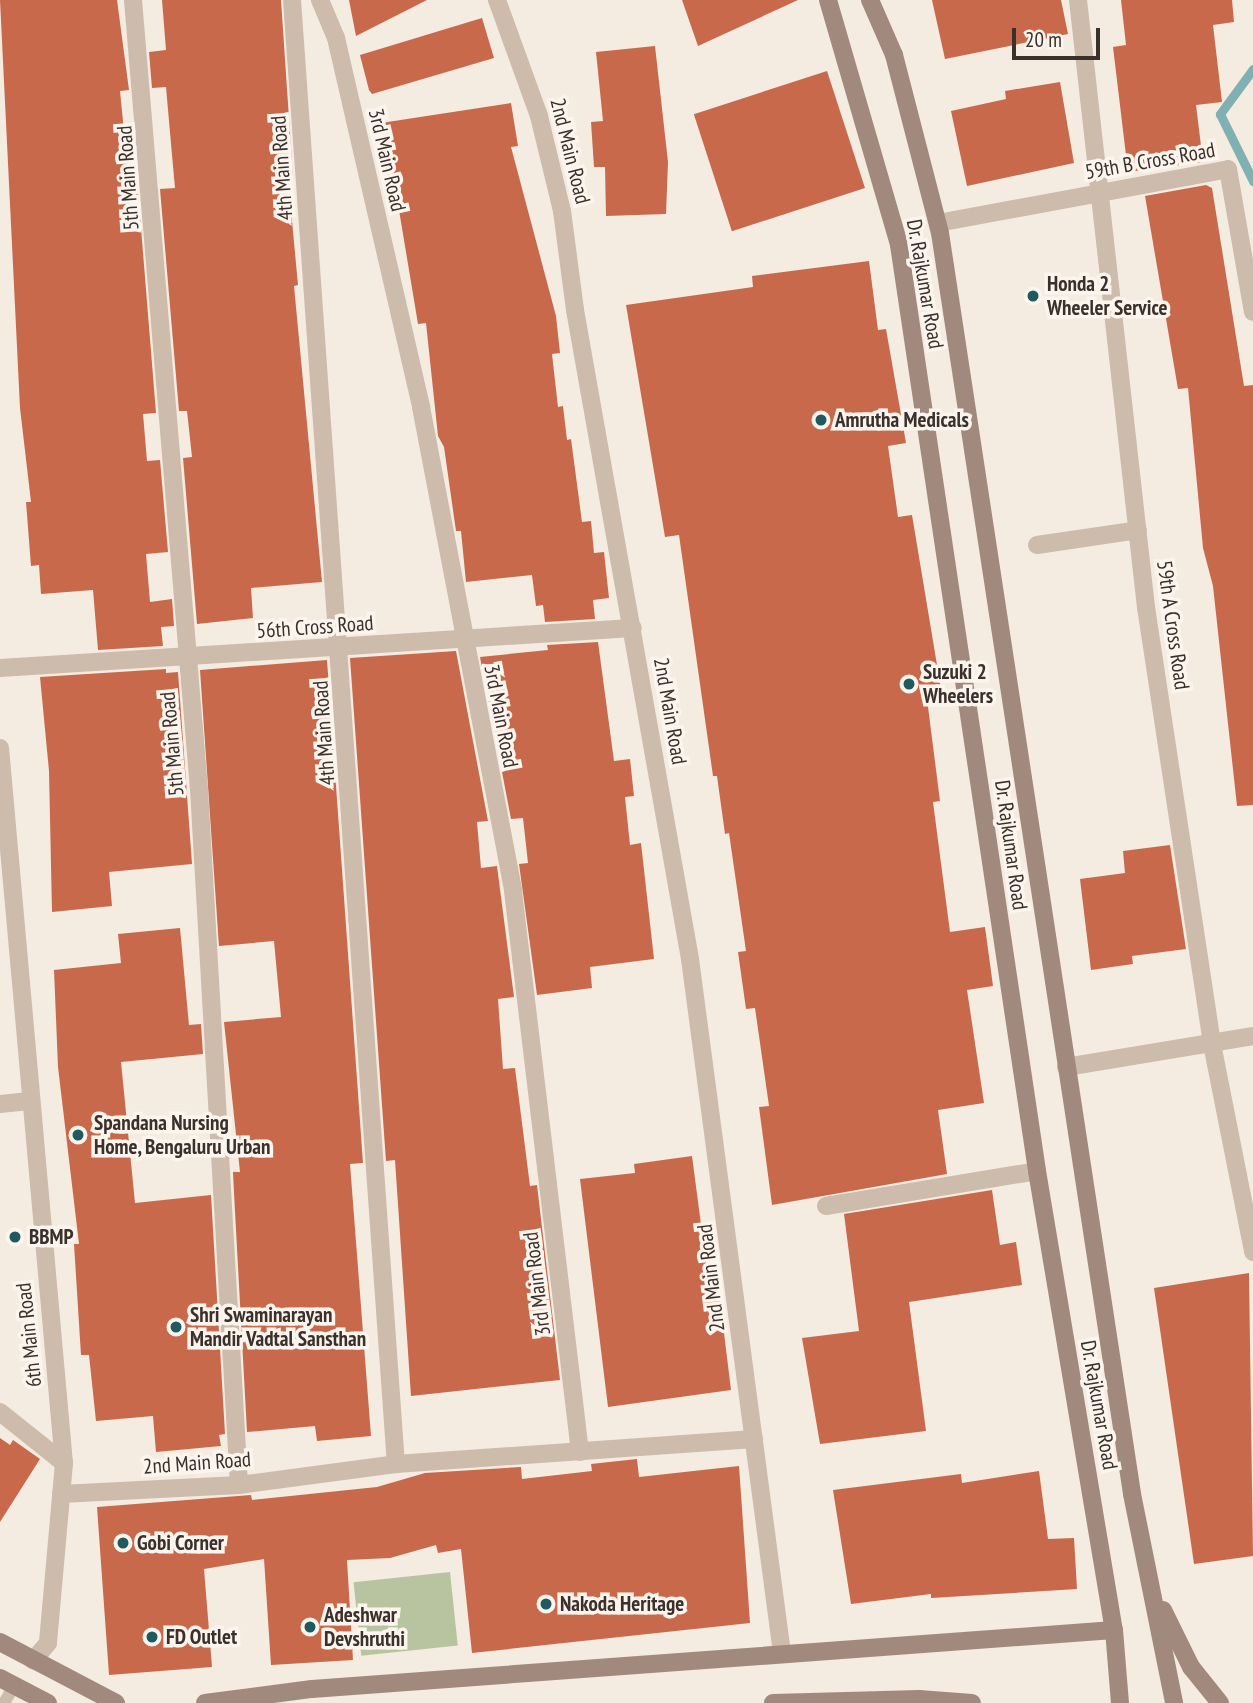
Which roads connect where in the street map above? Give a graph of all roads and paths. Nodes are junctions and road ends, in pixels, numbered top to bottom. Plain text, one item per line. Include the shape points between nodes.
1 (133, 0) edge
2 (292, 0) edge
3 (320, 0) edge
4 (497, 0) edge
5 (828, 0) edge
6 (870, 0) edge
7 (1078, 0) edge
8 (1101, 192) junction
9 (938, 222) junction
10 (1253, 312) edge
11 (1138, 530) junction
12 (1037, 545) dead end
13 (633, 628) junction
14 (462, 640) junction
15 (342, 648) junction
16 (187, 659) junction
17 (0, 668) edge
18 (0, 748) edge
19 (2, 809) edge
20 (9, 970) edge
21 (1253, 1036) edge
22 (1212, 1044) junction
23 (1066, 1067) junction
24 (29, 1101) junction
25 (0, 1104) edge
26 (1037, 1171) junction
27 (826, 1206) dead end
28 (1253, 1252) edge
29 (0, 1412) edge
30 (754, 1439) junction
31 (580, 1452) junction
32 (64, 1463) junction
33 (396, 1464) junction
34 (239, 1485) junction
35 (61, 1494) junction
36 (1152, 1588) junction
37 (1114, 1630) junction
38 (0, 1642) edge
39 (782, 1653) junction
40 (33, 1661) junction
41 (7, 1682) edge
42 (4, 1703) edge
43 (48, 1703) edge
44 (116, 1703) edge
45 (205, 1703) edge
46 (774, 1703) edge
47 (972, 1703) edge
48 (1120, 1703) edge
49 (1174, 1703) edge
50 (1220, 1703) edge

1 - 16 street, 5th Main Road
2 - 15 street, 4th Main Road
3 - 14 street, 3rd Main Road via 336,38 421,407
4 - 13 street, 2nd Main Road via 539,116 562,211 575,310
5 - 26 main road, Dr. Rajkumar Road via 899,245
6 - 9 main road, Dr. Rajkumar Road via 894,55
7 - 8 street, 59th A Cross Road
8 - 9 street, 59th B Cross Road
8 - 10 street, 59th B Cross Road via 1227,169
8 - 11 street, 59th A Cross Road
9 - 23 main road, Dr. Rajkumar Road
11 - 12 street
11 - 22 street, 59th A Cross Road
13 - 14 street, 56th Cross Road
13 - 30 street, 2nd Main Road via 690,959
14 - 15 street, 56th Cross Road
14 - 31 street, 3rd Main Road via 513,891
15 - 16 street, 56th Cross Road
15 - 33 street, 4th Main Road
16 - 17 street, 56th Cross Road
16 - 34 street, 5th Main Road via 199,789
18 - 19 street, 6th Main Road
19 - 20 street, 6th Main Road
20 - 24 street, 6th Main Road
21 - 22 street
22 - 23 street
22 - 28 street, 59th A Cross Road
23 - 36 main road, Dr. Rajkumar Road via 1132,1494
24 - 25 street
24 - 32 street, 6th Main Road
26 - 27 street
26 - 37 main road, Dr. Rajkumar Road
29 - 32 street
30 - 31 street, 2nd Main Road
30 - 39 street, 2nd Main Road
31 - 33 street, 2nd Main Road
32 - 35 street, 6th Main Road
33 - 34 street, 2nd Main Road
34 - 35 street, 2nd Main Road
35 - 40 street, 6th Main Road via 48,1643
36 - 49 main road
36 - 50 main road via 1191,1667
37 - 39 main road
37 - 48 main road, Dr. Rajkumar Road
38 - 40 main road
39 - 45 main road via 312,1689
40 - 44 main road
41 - 42 lane
41 - 43 main road
46 - 47 main road via 862,1699

